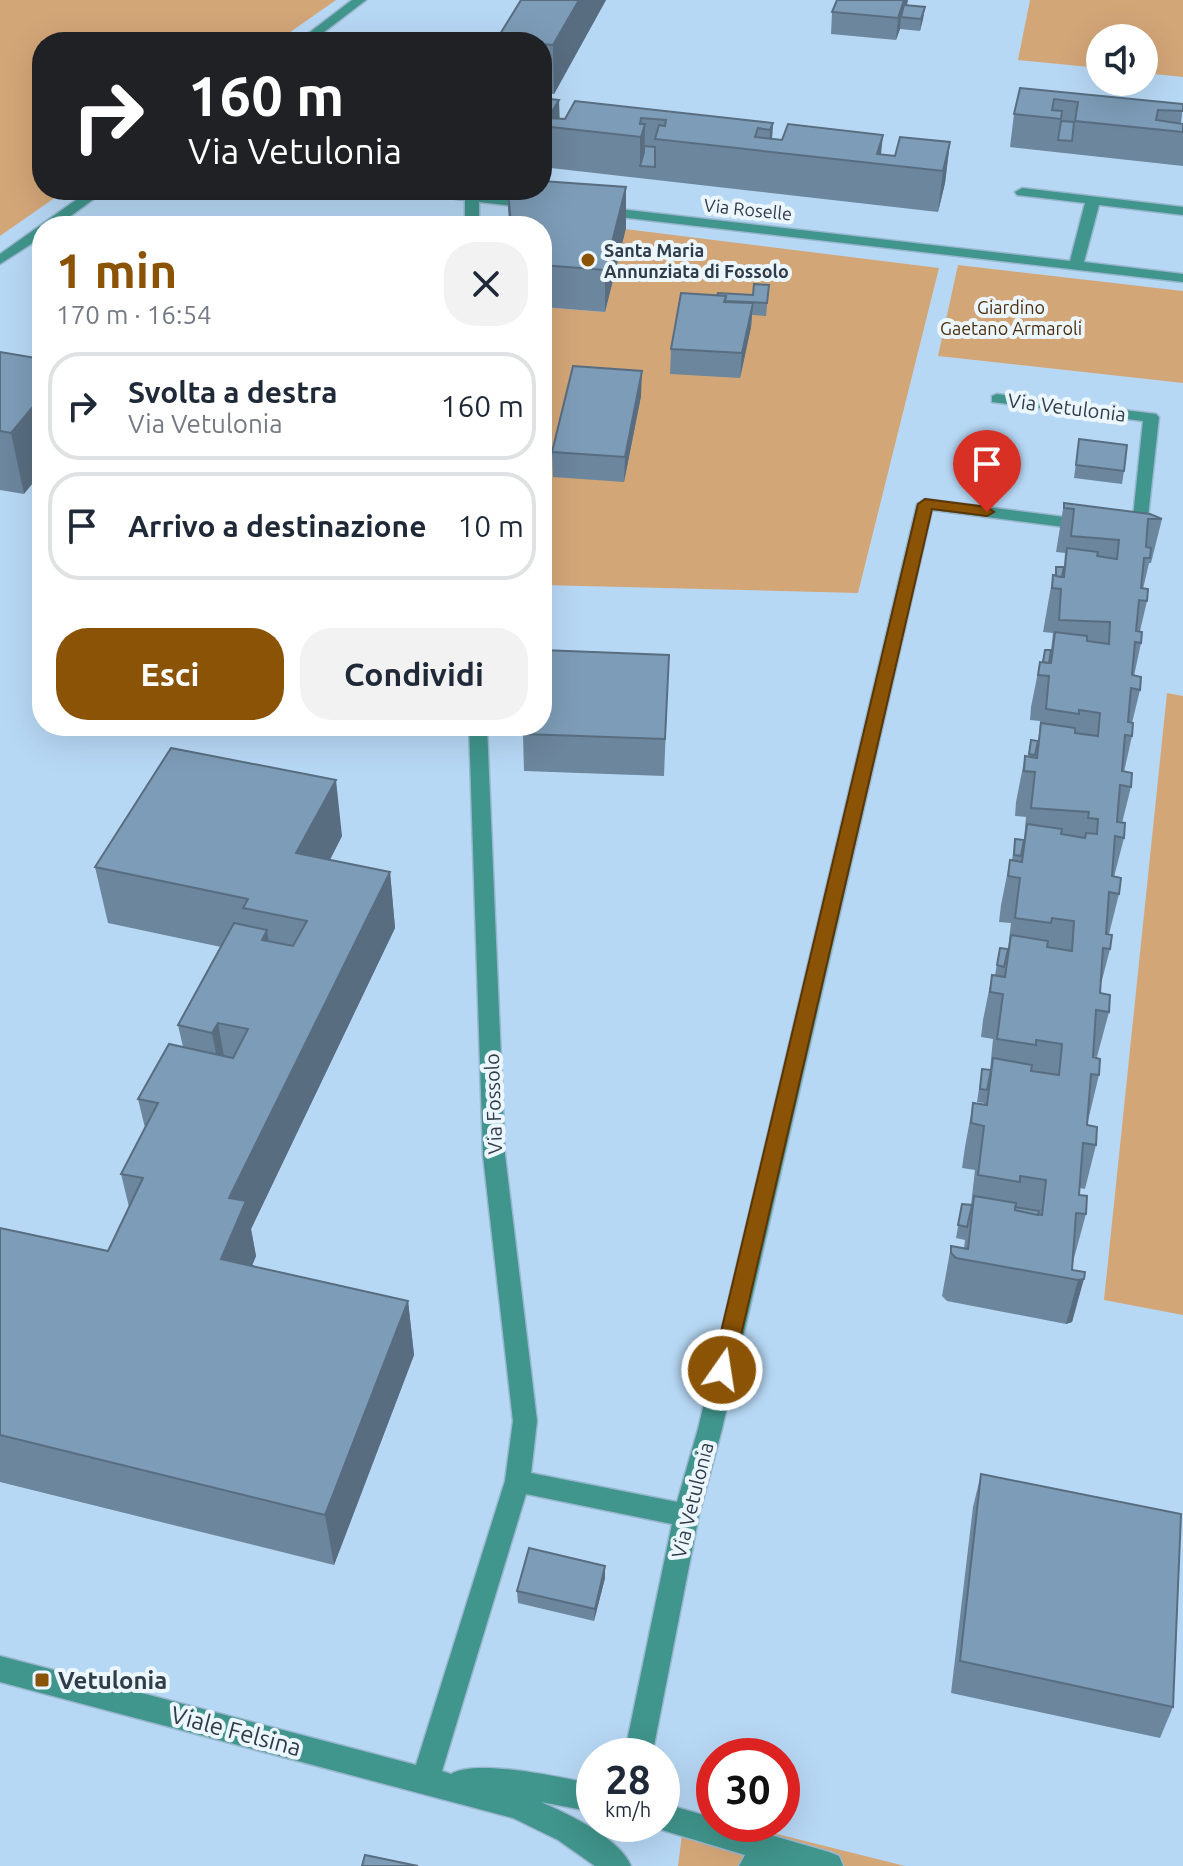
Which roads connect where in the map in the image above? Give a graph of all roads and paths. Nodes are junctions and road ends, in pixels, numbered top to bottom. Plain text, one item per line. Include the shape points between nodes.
1 (360, 0) edge
2 (317, 32) edge
3 (1022, 192) dead end
4 (85, 200) edge
5 (498, 200) edge
6 (1093, 200) junction
7 (549, 206) edge
8 (580, 209) edge
9 (1183, 211) edge
10 (62, 216) edge
11 (32, 238) edge
12 (0, 260) edge
13 (1076, 265) junction
14 (1183, 278) edge
15 (997, 399) dead end
16 (478, 736) edge
17 (517, 1481) junction
18 (686, 1515) junction
19 (0, 1669) edge
20 (642, 1738) edge
21 (425, 1781) junction
22 (576, 1795) edge
23 (680, 1822) edge
24 (819, 1863) edge
25 (617, 1866) edge
26 (753, 1866) edge

1 - 2 street
3 - 6 street
4 - 10 street
5 - 7 street
6 - 9 street
6 - 13 street
8 - 13 street, Via Roselle
11 - 12 street
13 - 14 street, Via Roselle
15 - 18 street, Via Vetulonia via 1151,417 1140,532 925,504
16 - 17 street, Via Fossolo via 494,1155 525,1421
17 - 18 street
17 - 21 street, Via Fossolo
18 - 20 street, Via Vetulonia
19 - 21 street, Viale Felsina
21 - 22 street, Viale Felsina via 521,1784
21 - 25 street, Viale Felsina via 544,1816
23 - 24 street
24 - 26 street via 775,1859

